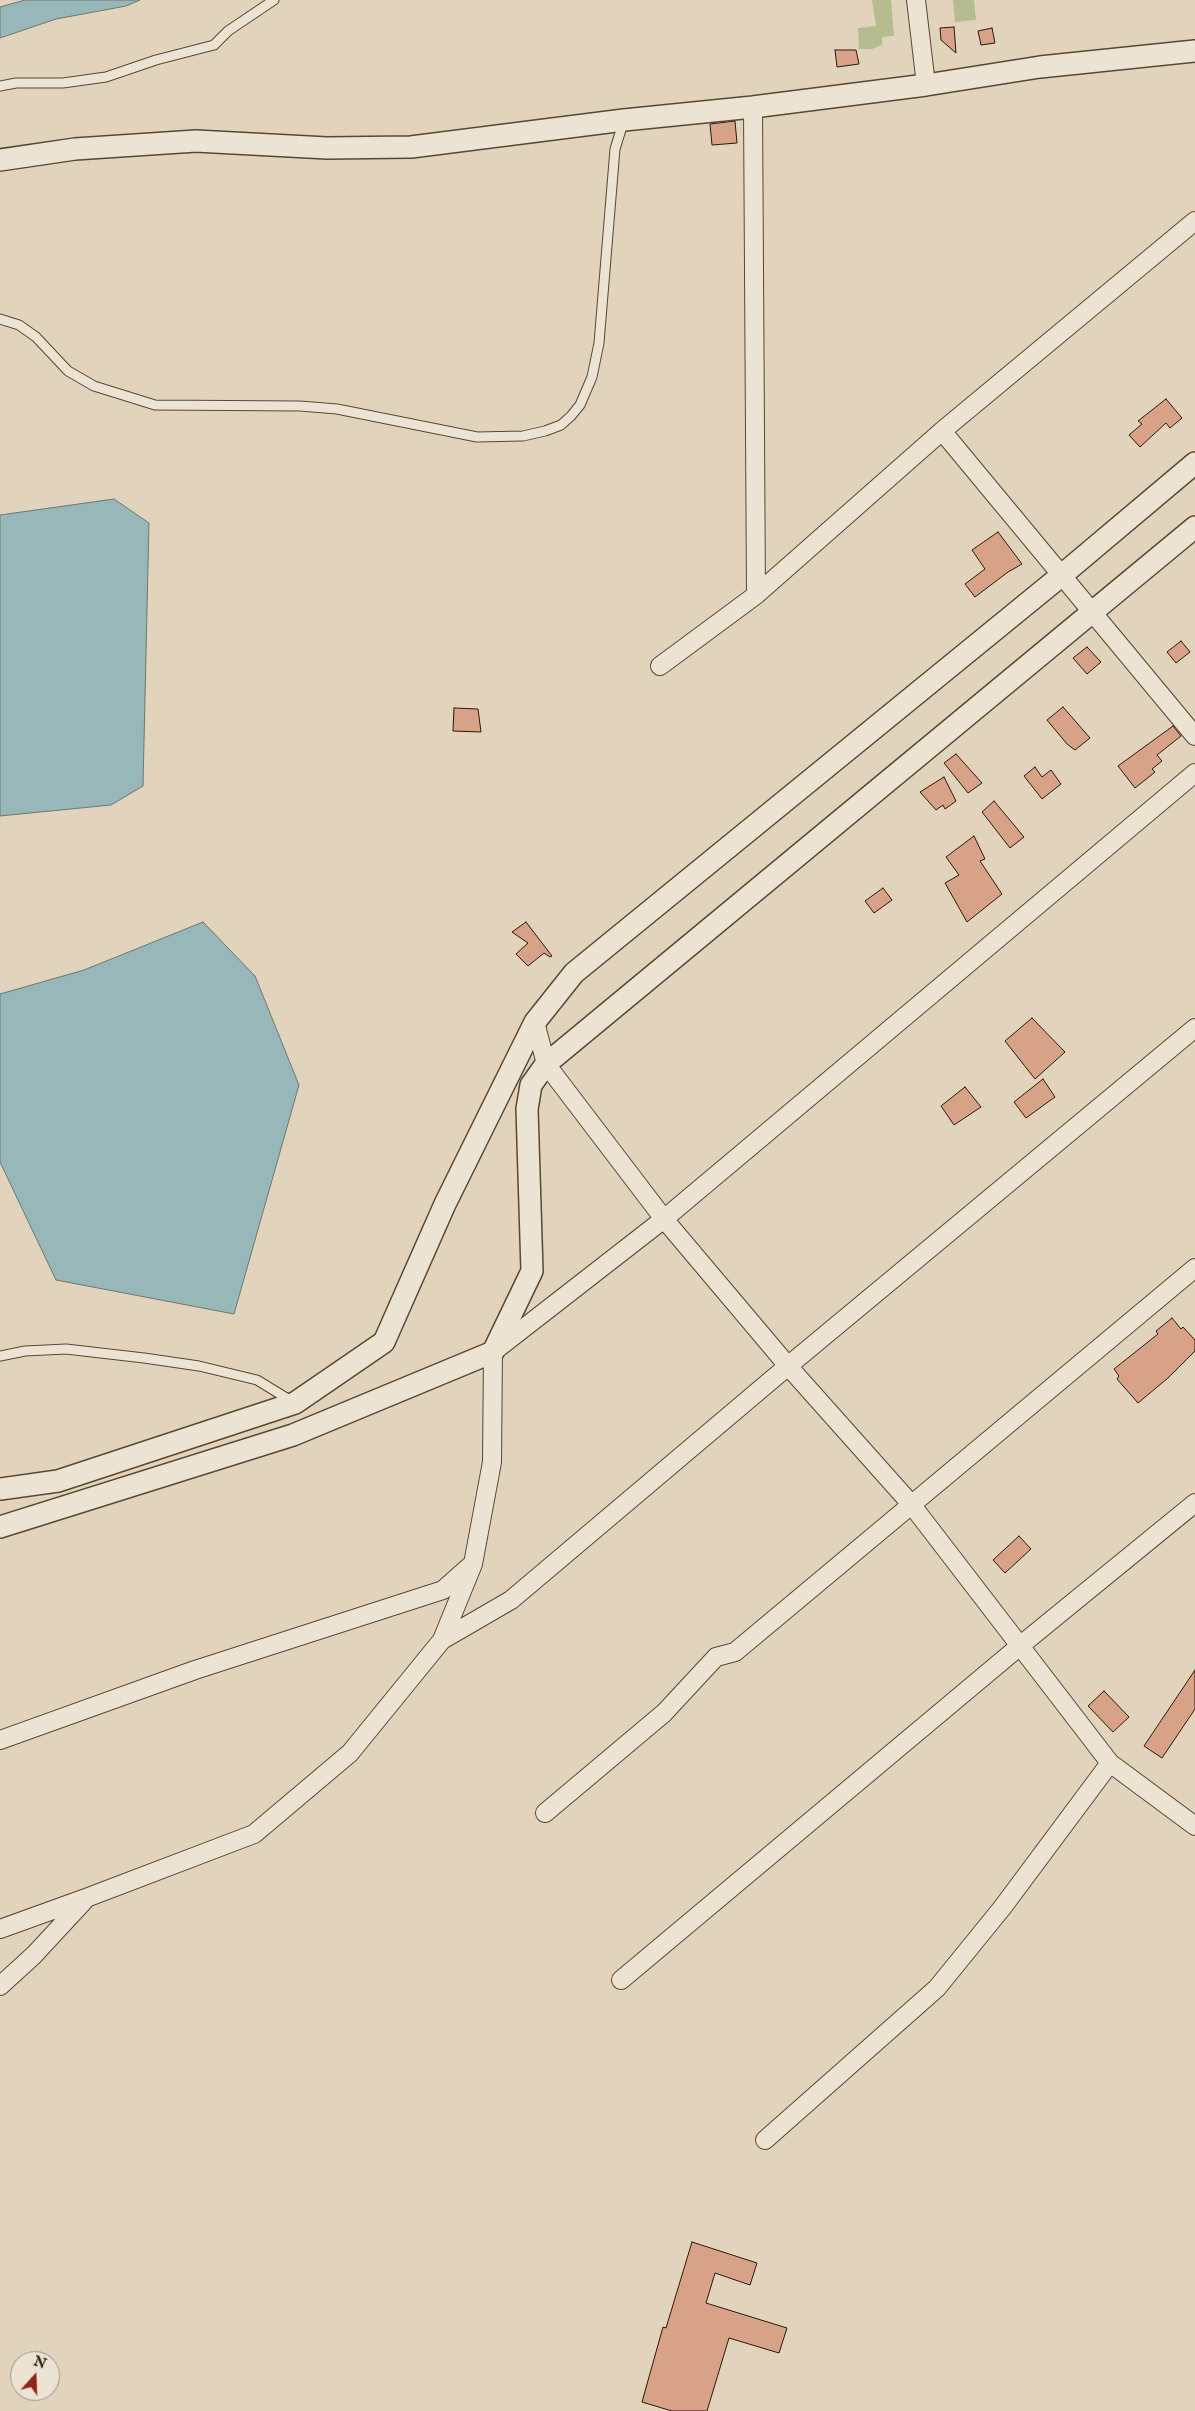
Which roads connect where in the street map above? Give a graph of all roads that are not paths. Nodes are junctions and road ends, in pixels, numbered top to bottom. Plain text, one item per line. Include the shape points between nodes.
1 (274, 0) edge
2 (916, 0) edge
3 (1195, 50) edge
4 (926, 84) junction
5 (0, 86) edge
6 (752, 107) junction
7 (624, 120) junction
8 (0, 160) edge
9 (1195, 221) edge
10 (0, 319) edge
11 (942, 432) junction
12 (1195, 463) edge
13 (1195, 527) edge
14 (1062, 575) junction
15 (756, 595) junction
16 (1092, 611) junction
17 (660, 666) dead end
18 (1195, 736) edge
19 (1195, 773) edge
20 (535, 1022) junction
21 (1195, 1028) edge
22 (546, 1064) junction
23 (664, 1218) junction
24 (1195, 1268) edge
25 (493, 1352) junction
26 (0, 1356) edge
27 (788, 1366) junction
28 (295, 1404) junction
29 (0, 1489) edge
30 (910, 1504) junction
31 (1195, 1504) edge
32 (0, 1527) edge
33 (473, 1564) junction
34 (442, 1640) junction
35 (1021, 1646) junction
36 (0, 1740) edge
37 (1110, 1763) junction
38 (545, 1813) dead end
39 (1195, 1826) edge
40 (86, 1898) junction
41 (0, 1929) edge
42 (621, 1980) dead end
43 (0, 1986) edge
44 (765, 2140) dead end

1 - 5 lane via 228,30 214,45 106,77
2 - 4 street
3 - 4 street via 1040,67
4 - 6 street
6 - 7 street
6 - 15 street
7 - 8 street via 411,146 327,148 187,142 75,149
7 - 10 lane via 615,149 599,343 592,377 580,405 571,416 561,425 545,431 523,436 477,438 337,409 155,405 94,386 68,371 36,336 19,325
9 - 11 street
11 - 14 street
11 - 15 street
12 - 14 street
13 - 16 street
14 - 16 street
14 - 20 street via 574,973
15 - 17 street
16 - 18 street
16 - 22 street
19 - 23 street
20 - 22 street
20 - 28 street via 445,1204 384,1342
21 - 27 street
22 - 23 street
22 - 25 street via 531,1085 527,1109 532,1271
23 - 25 street
23 - 27 street
24 - 30 street
25 - 32 street via 293,1434
25 - 33 street via 492,1462
26 - 28 lane via 66,1349 190,1365 257,1380
27 - 30 street
27 - 34 street via 511,1600
28 - 29 street via 58,1481
30 - 35 street
30 - 38 street via 735,1652 716,1657 664,1713
31 - 35 street
33 - 34 street
33 - 36 street via 443,1590 195,1670
34 - 40 street via 350,1753 254,1834
35 - 37 street
35 - 42 street
37 - 39 street
37 - 44 street via 1002,1908 937,1988
40 - 41 street
40 - 43 street via 34,1955

